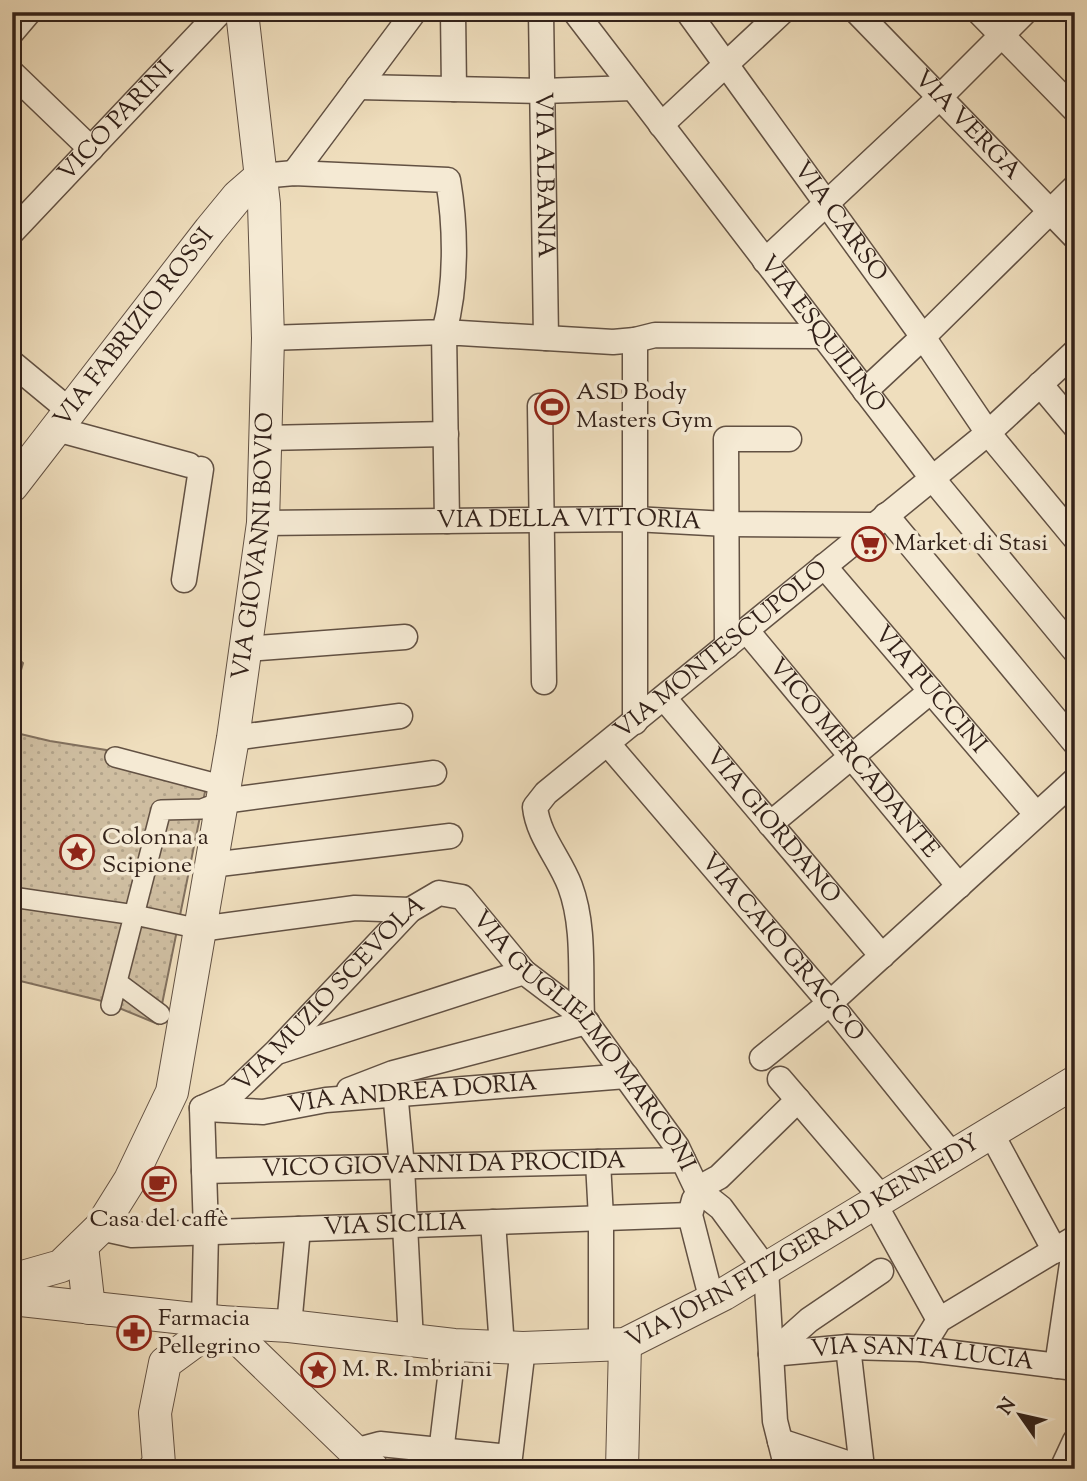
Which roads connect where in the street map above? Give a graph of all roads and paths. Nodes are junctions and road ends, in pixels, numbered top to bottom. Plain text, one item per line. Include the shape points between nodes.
1 (29, 12) edge
2 (220, 12) edge
3 (242, 12) edge
4 (414, 12) edge
5 (453, 12) edge
6 (541, 12) edge
7 (575, 12) edge
8 (688, 12) edge
9 (782, 12) edge
10 (857, 12) edge
11 (979, 12) edge
12 (1025, 12) edge
13 (12, 32) edge
14 (1001, 35) junction
15 (727, 65) junction
16 (12, 73) edge
17 (358, 87) junction
18 (633, 88) junction
19 (454, 89) junction
20 (542, 90) junction
21 (940, 97) junction
22 (1075, 110) edge
23 (661, 125) junction
24 (91, 149) junction
25 (294, 173) junction
26 (261, 176) junction
27 (1075, 187) edge
28 (827, 204) junction
29 (1049, 211) junction
30 (15, 225) edge
31 (1075, 237) edge
32 (765, 261) junction
33 (444, 332) junction
34 (822, 336) junction
35 (923, 337) junction
36 (268, 338) junction
37 (546, 338) junction
38 (635, 341) junction
39 (1075, 352) edge
40 (12, 363) edge
41 (1040, 384) junction
42 (865, 391) junction
43 (540, 406) dead end
44 (63, 420) junction
45 (1075, 426) edge
46 (988, 433) junction
47 (446, 434) junction
48 (265, 438) junction
49 (789, 439) dead end
50 (15, 475) edge
51 (932, 478) junction
52 (634, 519) junction
53 (880, 520) junction
54 (447, 521) junction
55 (541, 522) junction
56 (263, 523) junction
57 (727, 524) junction
58 (1075, 538) edge
59 (824, 566) junction
60 (184, 580) dead end
61 (747, 631) junction
62 (405, 637) dead end
63 (727, 646) junction
64 (246, 649) junction
65 (1075, 651) edge
66 (544, 682) dead end
67 (931, 691) junction
68 (664, 698) junction
69 (400, 716) dead end
70 (635, 722) junction
71 (233, 738) junction
72 (1075, 743) edge
73 (608, 744) junction
74 (115, 757) dead end
75 (851, 757) junction
76 (434, 773) dead end
77 (1075, 780) edge
78 (224, 793) junction
79 (1036, 814) junction
80 (770, 824) junction
81 (450, 836) dead end
82 (211, 865) junction
83 (959, 886) junction
84 (12, 897) edge
85 (462, 897) joint
86 (411, 909) junction
87 (135, 915) junction
88 (200, 929) junction
89 (881, 956) junction
90 (524, 972) junction
91 (117, 982) junction
92 (830, 1003) junction
93 (111, 1005) dead end
94 (160, 1014) dead end
95 (584, 1019) junction
96 (276, 1052) junction
97 (762, 1058) dead end
98 (175, 1074) junction
99 (626, 1076) junction
100 (780, 1079) dead end
101 (1075, 1082) edge
102 (395, 1084) junction
103 (798, 1100) junction
104 (202, 1108) junction
105 (991, 1133) junction
106 (953, 1156) junction
107 (683, 1160) junction
108 (598, 1162) junction
109 (402, 1167) junction
110 (204, 1171) junction
111 (697, 1189) junction
112 (878, 1201) junction
113 (690, 1216) junction
114 (601, 1218) junction
115 (493, 1222) junction
116 (404, 1226) junction
117 (298, 1229) junction
118 (206, 1232) junction
119 (91, 1237) junction
120 (1068, 1244) edge
121 (766, 1269) junction
122 (881, 1271) dead end
123 (12, 1280) edge
124 (12, 1299) edge
125 (712, 1301) junction
126 (89, 1308) junction
127 (151, 1314) junction
128 (939, 1320) junction
129 (213, 1321) junction
130 (289, 1326) junction
131 (411, 1341) junction
132 (613, 1344) junction
133 (454, 1345) junction
134 (848, 1347) junction
135 (512, 1348) junction
136 (921, 1349) junction
137 (771, 1354) junction
138 (165, 1363) junction
139 (1066, 1367) edge
140 (780, 1441) junction
141 (1075, 1441) edge
142 (440, 1459) edge
143 (364, 1460) edge
144 (864, 1468) edge
145 (154, 1469) edge
146 (622, 1469) edge
147 (787, 1469) edge
148 (1062, 1469) edge

1 - 13 street
2 - 24 street, VICO PARINI
3 - 26 street, VIA GIOVANNI BOVIO
4 - 17 street
5 - 19 street
6 - 20 street, VIA ALBANIA
7 - 18 street, VIA ESQUILINO
8 - 15 street, VIA CARSO
9 - 15 street
10 - 21 street, VIA VERGA
11 - 14 street
12 - 14 street
14 - 21 street
14 - 22 street
15 - 23 street
15 - 28 street, VIA CARSO
16 - 24 street
17 - 19 street
17 - 25 street
18 - 20 street
18 - 23 street, VIA ESQUILINO
19 - 20 street
20 - 37 street, VIA ALBANIA
21 - 28 street
21 - 29 street, VIA VERGA
23 - 32 street, VIA ESQUILINO
24 - 30 street, VICO PARINI
25 - 26 street
25 - 33 street via 448,180 454,219 452,307
26 - 36 street, VIA GIOVANNI BOVIO
26 - 44 street, VIA FABRIZIO ROSSI via 210,230
27 - 29 street
28 - 32 street
28 - 35 street, VIA CARSO
29 - 31 street, VIA VERGA
29 - 35 street
32 - 34 street, VIA ESQUILINO
33 - 36 street
33 - 37 street
33 - 47 street
34 - 38 street via 655,335
34 - 42 street, VIA ESQUILINO
35 - 42 street
35 - 46 street, VIA CARSO
36 - 48 street, VIA GIOVANNI BOVIO
37 - 38 street
38 - 52 street
39 - 41 street, VIA MONTESCUPOLO
40 - 44 street
41 - 45 street
41 - 46 street, VIA MONTESCUPOLO
42 - 51 street, VIA ESQUILINO
43 - 55 street
44 - 50 street, VIA FABRIZIO ROSSI
44 - 60 street via 195,467
46 - 51 street, VIA MONTESCUPOLO
46 - 58 street, VIA CARSO
47 - 48 street
47 - 54 street
48 - 56 street, VIA GIOVANNI BOVIO
49 - 57 street via 726,439
51 - 53 street, VIA MONTESCUPOLO
51 - 65 street, VIA ESQUILINO
52 - 55 street, VIA DELLA VITTORIA
52 - 57 street, VIA DELLA VITTORIA
52 - 70 street
53 - 57 street, VIA DELLA VITTORIA
53 - 59 street, VIA MONTESCUPOLO
53 - 72 street
54 - 55 street, VIA DELLA VITTORIA
54 - 56 street, VIA DELLA VITTORIA
55 - 66 street
56 - 64 street, VIA GIOVANNI BOVIO
57 - 63 street
59 - 61 street, VIA MONTESCUPOLO
59 - 67 street, VIA PUCCINI
61 - 63 street, VIA MONTESCUPOLO
61 - 75 street, VICO MERCADANTE
62 - 64 street
63 - 68 street, VIA MONTESCUPOLO
64 - 71 street, VIA GIOVANNI BOVIO
67 - 75 street
67 - 79 street, VIA PUCCINI
68 - 70 street, VIA MONTESCUPOLO
68 - 80 street, VIA GIORDANO
69 - 71 street
70 - 73 street, VIA MONTESCUPOLO
71 - 78 street, VIA GIOVANNI BOVIO
73 - 92 street, VIA CAIO GRACCO
73 - 95 street, VIA MONTESCUPOLO via 535,807 536,820 578,915
74 - 78 street
75 - 80 street
75 - 83 street, VICO MERCADANTE
76 - 78 street
77 - 79 street
78 - 82 street, VIA GIOVANNI BOVIO
78 - 87 street via 202,809 161,810
79 - 83 street
80 - 89 street, VIA GIORDANO
81 - 82 street
82 - 88 street, VIA GIOVANNI BOVIO
83 - 89 street
84 - 87 street
85 - 86 street, VIA MUZIO SCEVOLA via 439,893
85 - 90 street, VIA GUGLIELMO MARCONI
86 - 88 street via 355,908
86 - 96 street, VIA MUZIO SCEVOLA
87 - 88 street
87 - 91 street
88 - 98 street, VIA GIOVANNI BOVIO
89 - 92 street
90 - 95 street, VIA GUGLIELMO MARCONI
90 - 96 street
91 - 93 street
91 - 94 street
92 - 97 street
92 - 106 street, VIA CAIO GRACCO
95 - 99 street, VIA GUGLIELMO MARCONI
95 - 102 street
96 - 104 street, VIA MUZIO SCEVOLA via 231,1095
98 - 104 street
98 - 119 street, VIA GIOVANNI BOVIO via 172,1092 130,1180
99 - 102 street, VIA ANDREA DORIA
99 - 107 street, VIA GUGLIELMO MARCONI
100 - 103 street
101 - 105 street, VIA JOHN FITZGERALD KENNEDY
102 - 104 street, VIA ANDREA DORIA via 262,1112
102 - 109 street
103 - 111 street via 719,1177
103 - 112 street
104 - 110 street
105 - 106 street, VIA JOHN FITZGERALD KENNEDY
105 - 120 street
106 - 112 street, VIA JOHN FITZGERALD KENNEDY
107 - 108 street, VICO GIOVANNI DA PROCIDA
107 - 111 street, VIA GUGLIELMO MARCONI
108 - 109 street, VICO GIOVANNI DA PROCIDA
108 - 114 street
109 - 110 street, VICO GIOVANNI DA PROCIDA
109 - 116 street
110 - 118 street
111 - 113 street, VIA GUGLIELMO MARCONI
111 - 121 street, VIA GUGLIELMO MARCONI via 721,1208
112 - 121 street, VIA JOHN FITZGERALD KENNEDY
112 - 128 street
113 - 114 street, VIA SICILIA
113 - 125 street, VIA GUGLIELMO MARCONI
114 - 115 street, VIA SICILIA
114 - 132 street
115 - 116 street, VIA SICILIA
115 - 135 street
116 - 117 street, VIA SICILIA
116 - 131 street
117 - 118 street, VIA SICILIA
117 - 130 street
118 - 119 street, VIA SICILIA
118 - 129 street
119 - 123 street via 61,1266
119 - 126 street
120 - 128 street
120 - 139 street
121 - 125 street, VIA JOHN FITZGERALD KENNEDY
121 - 137 street
122 - 137 street via 810,1320
124 - 126 street, VIA JOHN FITZGERALD KENNEDY
125 - 132 street, VIA JOHN FITZGERALD KENNEDY
126 - 127 street, VIA JOHN FITZGERALD KENNEDY
127 - 129 street, VIA JOHN FITZGERALD KENNEDY
127 - 138 street via 162,1336
128 - 136 street
129 - 130 street, VIA JOHN FITZGERALD KENNEDY
129 - 138 street
129 - 143 street
130 - 131 street, VIA JOHN FITZGERALD KENNEDY
131 - 133 street, VIA JOHN FITZGERALD KENNEDY
132 - 135 street, VIA JOHN FITZGERALD KENNEDY
132 - 146 street
133 - 135 street, VIA JOHN FITZGERALD KENNEDY
133 - 142 street
134 - 136 street, VIA SANTA LUCIA
134 - 137 street, VIA SANTA LUCIA
134 - 144 street
135 - 142 street via 510,1457
136 - 139 street, VIA SANTA LUCIA
137 - 140 street
138 - 145 street via 155,1413 159,1464
140 - 144 street
140 - 147 street
141 - 148 street
142 - 143 street via 380,1444

